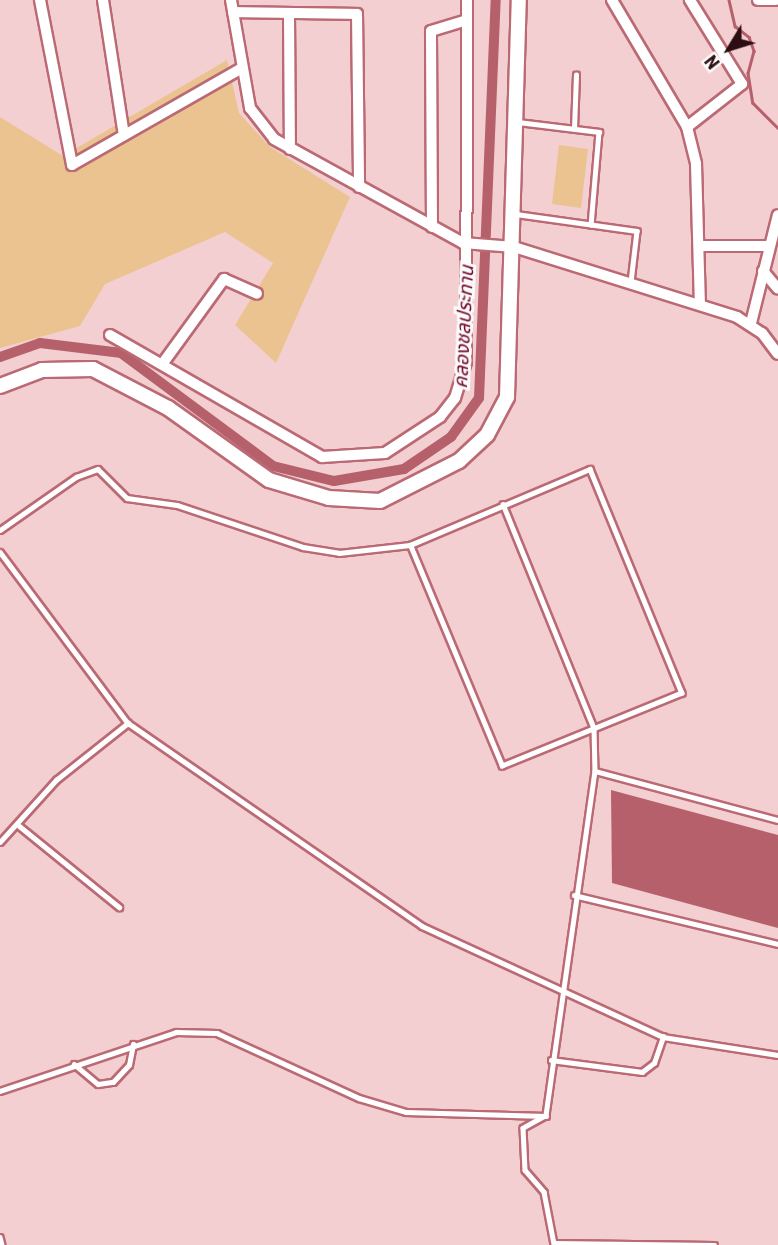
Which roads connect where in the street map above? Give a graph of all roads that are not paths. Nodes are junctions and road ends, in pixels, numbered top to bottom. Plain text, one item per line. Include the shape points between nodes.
1 (40, 0) edge
2 (103, 0) edge
3 (231, 0) edge
4 (467, 0) edge
5 (519, 0) edge
6 (612, 0) edge
7 (690, 0) edge
8 (758, 0) edge
9 (776, 0) edge
10 (233, 12) junction
11 (289, 15) junction
12 (466, 20) junction
13 (242, 68) junction
14 (576, 75) dead end
15 (516, 122) junction
16 (687, 127) junction
17 (574, 129) junction
18 (124, 135) junction
19 (290, 149) junction
20 (359, 187) junction
21 (515, 214) junction
22 (778, 215) edge
23 (591, 225) junction
24 (432, 227) junction
25 (463, 243) junction
26 (699, 246) junction
27 (769, 246) junction
28 (514, 247) junction
29 (763, 271) junction
30 (631, 282) junction
31 (778, 289) edge
32 (257, 294) dead end
33 (700, 304) junction
34 (751, 323) junction
35 (110, 335) dead end
36 (778, 354) edge
37 (163, 363) junction
38 (0, 386) edge
39 (503, 504) junction
40 (0, 530) edge
41 (410, 545) junction
42 (0, 552) edge
43 (128, 723) junction
44 (594, 728) junction
45 (595, 771) junction
46 (778, 820) edge
47 (17, 824) junction
48 (0, 842) edge
49 (574, 895) junction
50 (119, 907) dead end
51 (778, 944) edge
52 (565, 993) junction
53 (663, 1037) junction
54 (133, 1044) junction
55 (778, 1055) edge
56 (551, 1060) junction
57 (74, 1064) junction
58 (0, 1091) edge
59 (546, 1116) junction
60 (0, 1237) edge
61 (554, 1244) edge
62 (2, 1245) edge
63 (715, 1245) edge

1 - 18 street via 72,165
2 - 18 street
3 - 10 street
4 - 12 street
5 - 15 street
6 - 16 street
7 - 16 street via 742,84
8 - 9 street
10 - 11 street
10 - 13 street
11 - 19 street
11 - 20 street via 357,14 360,19
12 - 24 street via 431,30
12 - 25 street
13 - 18 street
13 - 19 street via 250,108
14 - 17 lane
15 - 17 lane
15 - 21 street
16 - 26 street via 696,164
17 - 23 lane via 599,132
19 - 20 street
20 - 24 street
21 - 23 lane
21 - 28 street
22 - 27 street
23 - 30 lane via 637,231
24 - 25 street
25 - 28 street
25 - 37 street via 466,362 455,398 423,433 385,453 322,457 235,411
26 - 27 street
26 - 33 street
27 - 29 street
28 - 30 street
28 - 38 street via 507,397 487,435 459,461 380,501 329,498 270,480 168,408 93,369 43,370
29 - 31 street
29 - 34 street
30 - 33 street
32 - 37 street via 224,279
33 - 34 street
34 - 36 street
35 - 37 street
39 - 41 lane
39 - 44 lane
39 - 44 lane via 590,469 672,668 682,693
40 - 41 lane via 76,477 98,469 127,498 177,505 303,547 339,553
41 - 44 lane via 502,766
42 - 43 lane
43 - 47 lane via 56,780
43 - 52 lane via 422,926
44 - 45 lane
45 - 46 lane
45 - 49 lane
47 - 48 lane
47 - 50 lane
49 - 51 lane
49 - 52 lane
52 - 53 lane
52 - 56 lane
53 - 55 lane
53 - 56 lane via 654,1063 642,1072
54 - 57 lane
54 - 57 lane via 129,1065 113,1082 98,1084
54 - 59 lane via 176,1032 217,1032 359,1098 406,1112
56 - 59 lane
57 - 58 lane
59 - 61 lane via 523,1128 525,1170 544,1192
60 - 62 lane
61 - 63 lane

